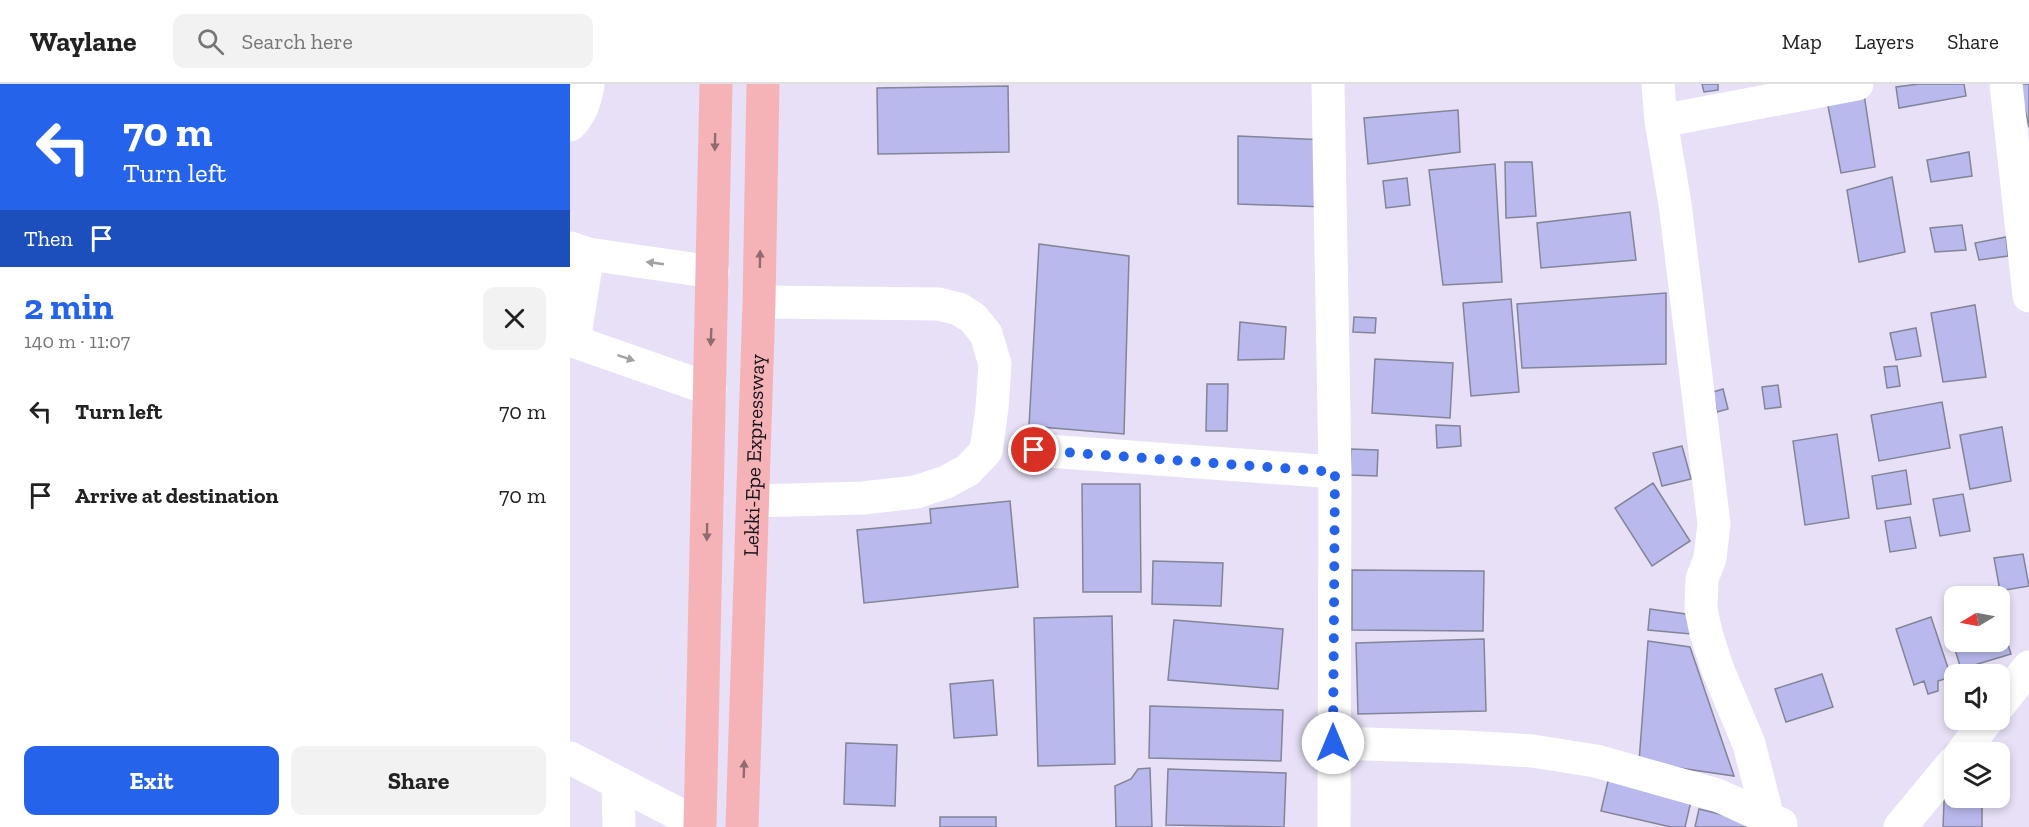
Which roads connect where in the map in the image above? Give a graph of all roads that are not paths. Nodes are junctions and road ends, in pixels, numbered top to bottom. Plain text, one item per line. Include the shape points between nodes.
1 (588, 84) edge
2 (716, 84) edge
3 (763, 84) edge
4 (1328, 84) edge
5 (1658, 84) edge
6 (1857, 84) edge
7 (2006, 84) edge
8 (1661, 121) junction
9 (570, 125) edge
10 (579, 251) edge
11 (713, 272) junction
12 (2029, 296) edge
13 (759, 302) junction
14 (572, 340) edge
15 (710, 389) junction
16 (1034, 450) dead end
17 (1335, 472) junction
18 (753, 501) junction
19 (2029, 666) edge
20 (2010, 691) edge
21 (1979, 730) edge
22 (1970, 742) edge
23 (1333, 743) junction
24 (570, 758) edge
25 (1944, 774) edge
26 (618, 783) junction
27 (1778, 823) edge
28 (700, 826) edge
29 (619, 827) edge
30 (742, 827) edge
31 (1334, 827) edge
32 (1900, 827) edge

1 - 9 street via 576,119
2 -> 11 highway
13 -> 3 highway, Lekki-Epe Expressway
4 - 17 street
5 - 8 street
6 - 8 street
7 - 12 street
8 - 27 street via 1675,204 1714,524 1710,558 1702,579 1701,609 1718,670
11 -> 10 street
10 - 14 street
11 -> 15 highway
13 - 18 highway, Lekki-Epe Expressway
13 - 18 street via 939,304 959,309 986,334 995,364 986,451 968,470 916,492 863,498
14 -> 15 street
15 -> 28 highway
16 - 17 street
17 - 23 street
30 -> 18 highway, Lekki-Epe Expressway
19 - 20 street
21 - 22 street
23 - 27 street via 1532,751 1596,761 1717,795
23 - 31 street
24 - 26 street
25 - 32 street
26 - 28 street
26 - 29 street

